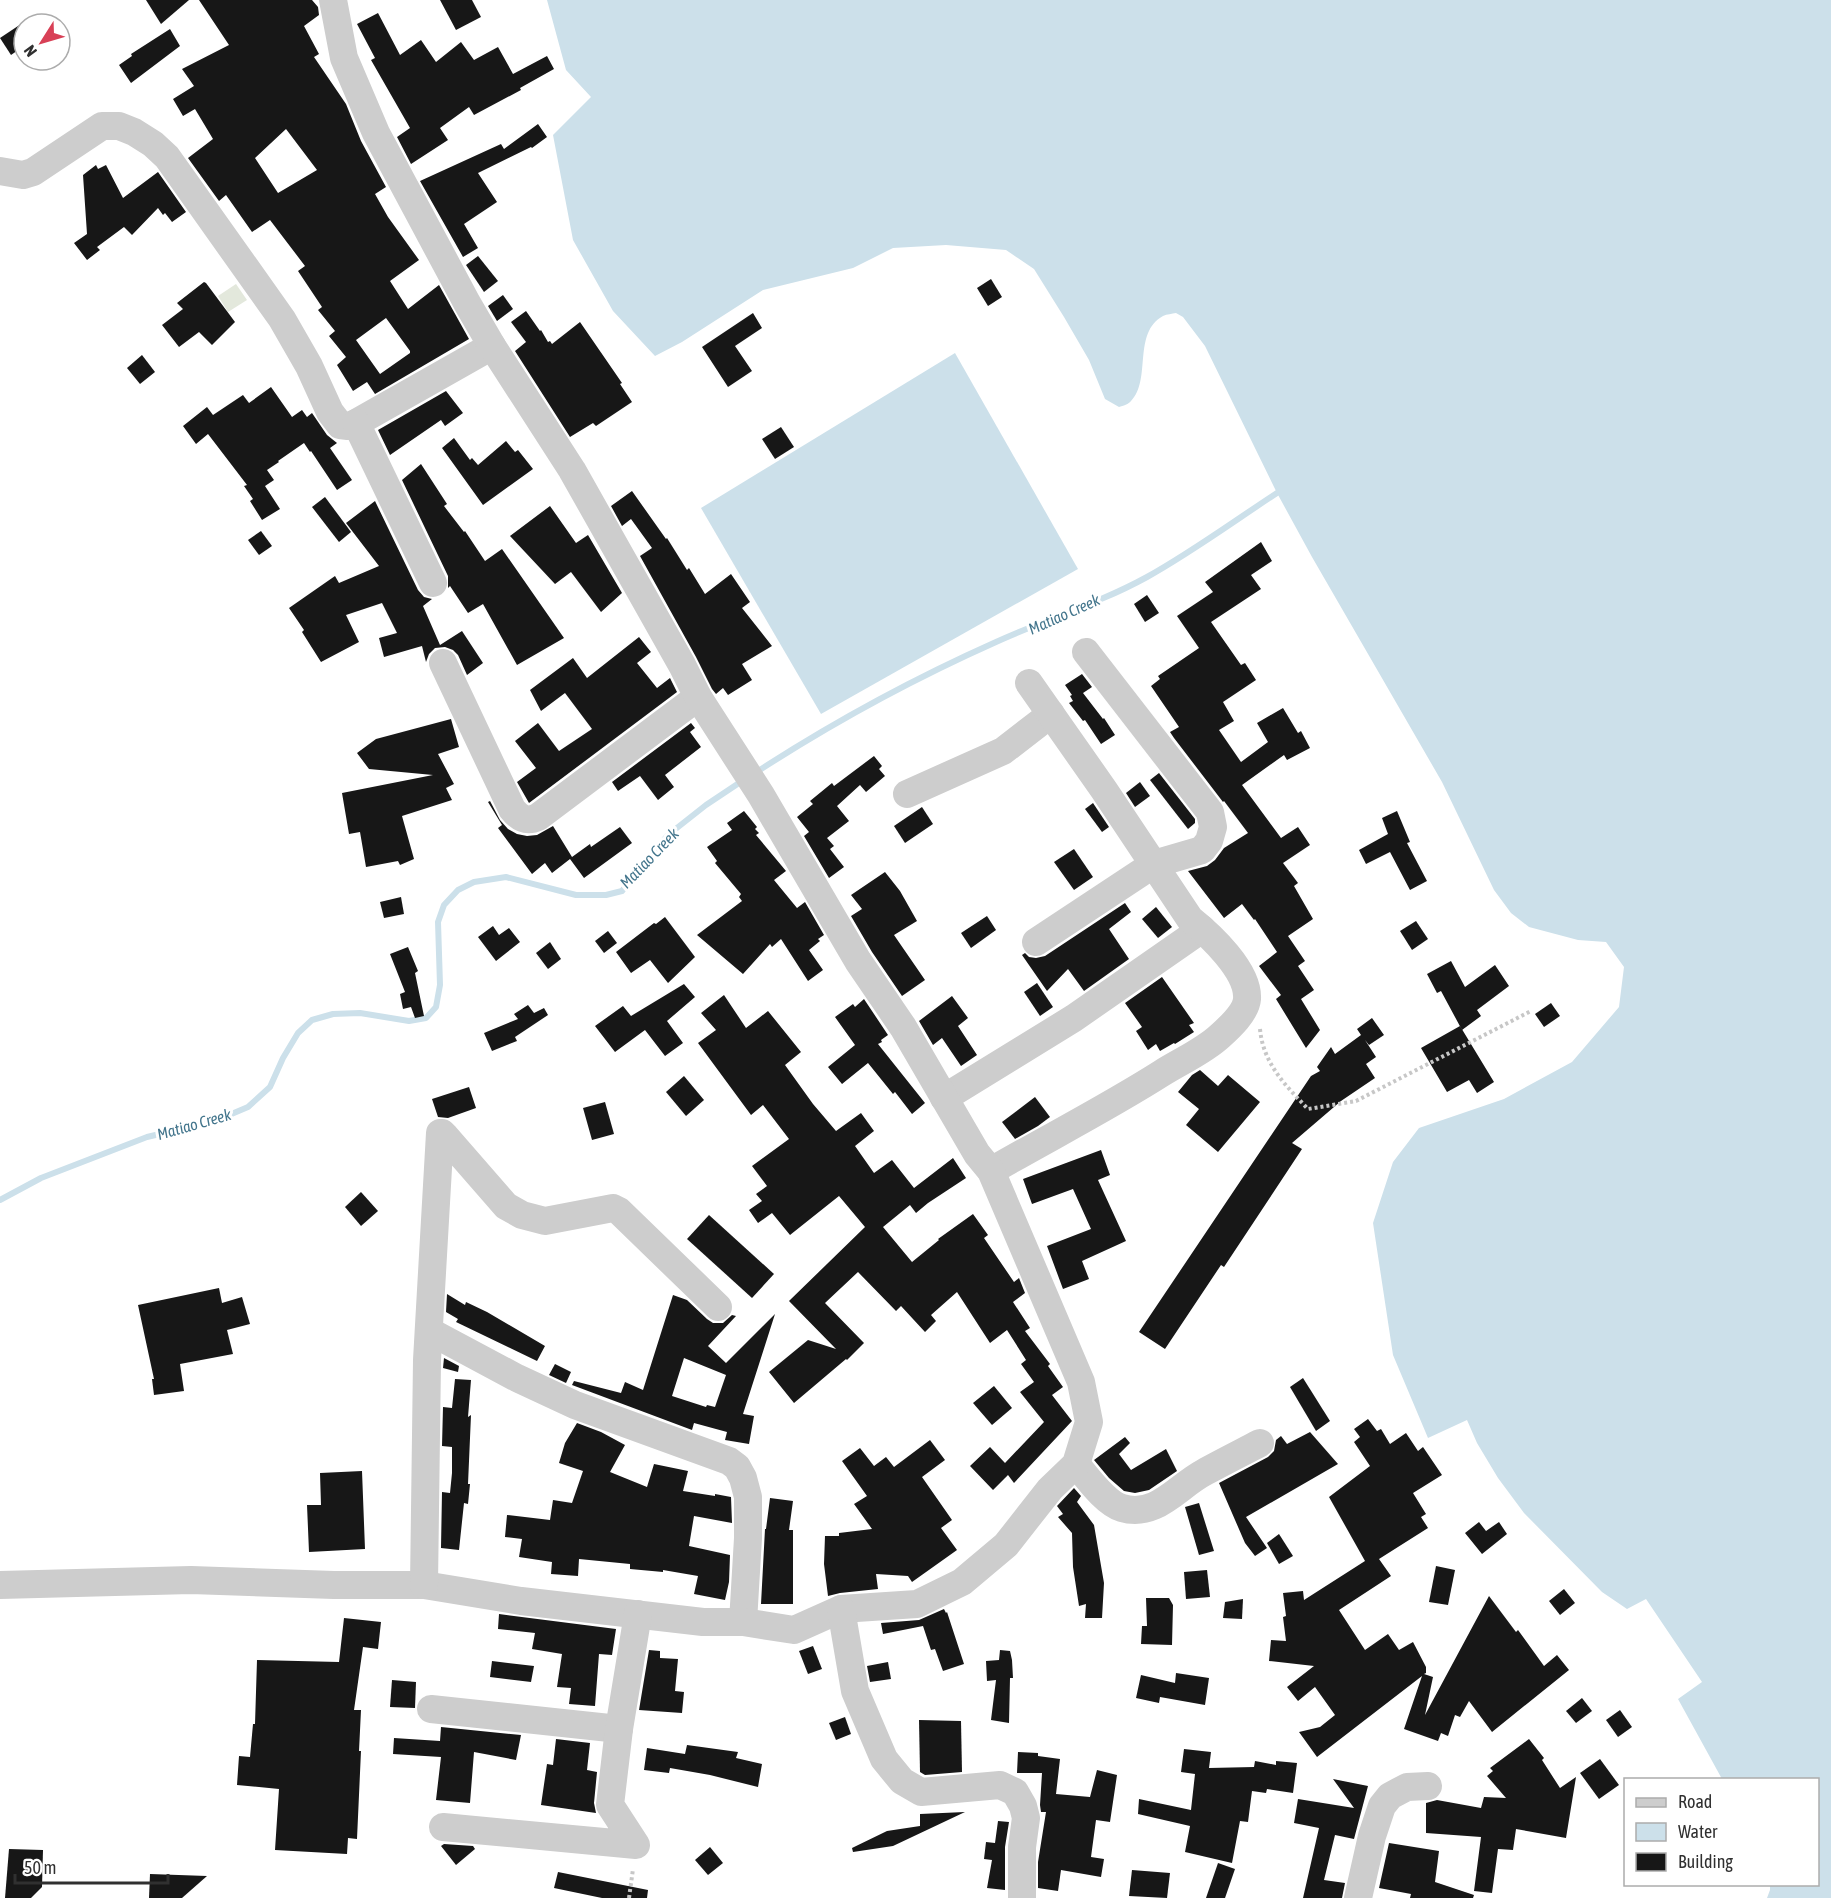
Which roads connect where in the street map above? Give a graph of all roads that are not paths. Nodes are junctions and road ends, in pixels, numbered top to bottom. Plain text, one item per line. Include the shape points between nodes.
1 (333, 0) edge
2 (0, 171) edge
3 (492, 346) junction
4 (356, 423) junction
5 (433, 583) dead end
6 (1086, 652) dead end
7 (443, 663) dead end
8 (1029, 683) dead end
9 (698, 697) junction
10 (1051, 714) junction
11 (907, 795) dead end
12 (1154, 864) junction
13 (1202, 929) junction
14 (1036, 942) dead end
15 (944, 1098) junction
16 (991, 1171) junction
17 (718, 1307) dead end
18 (429, 1331) junction
19 (1260, 1443) dead end
20 (1076, 1464) junction
21 (0, 1585) edge
22 (424, 1585) junction
23 (841, 1609) junction
24 (638, 1614) junction
25 (742, 1622) junction
26 (431, 1709) dead end
27 (620, 1729) junction
28 (1428, 1786) dead end
29 (443, 1827) dead end
30 (1026, 1898) edge
31 (1358, 1898) edge

1 - 3 street via 344,58 376,133
2 - 4 street via 23,175 33,172 102,126 119,126 153,144 282,319 330,412 340,425
3 - 4 street
3 - 9 street via 572,470
4 - 5 street
6 - 12 street via 1210,812 1213,827 1202,850
7 - 9 street via 513,809 524,820 538,817
8 - 10 street
9 - 15 street
10 - 11 street via 1003,751
10 - 12 street
12 - 13 street via 1190,919
12 - 14 street
13 - 15 street via 1074,1018
13 - 16 street via 1246,987 1247,1002 1236,1019 1219,1037 1136,1089
15 - 16 street via 976,1154
16 - 20 street via 1081,1382 1089,1422
17 - 18 street via 619,1211 613,1208 545,1221 522,1215 506,1206 441,1133
18 - 22 street
18 - 25 street via 575,1405 737,1467 748,1497
19 - 20 street via 1200,1475 1168,1500 1138,1511 1111,1502
20 - 23 street via 1050,1489 1006,1545 962,1582 917,1604
21 - 22 street via 190,1580
22 - 24 street
23 - 25 street via 794,1630
23 - 30 street via 855,1691 884,1759 902,1781 921,1791 1000,1785 1015,1792 1026,1818 1022,1847
24 - 25 street via 703,1623
24 - 27 street
26 - 27 street
27 - 29 street via 610,1805 636,1845
28 - 31 street via 1407,1787 1390,1796 1382,1806

